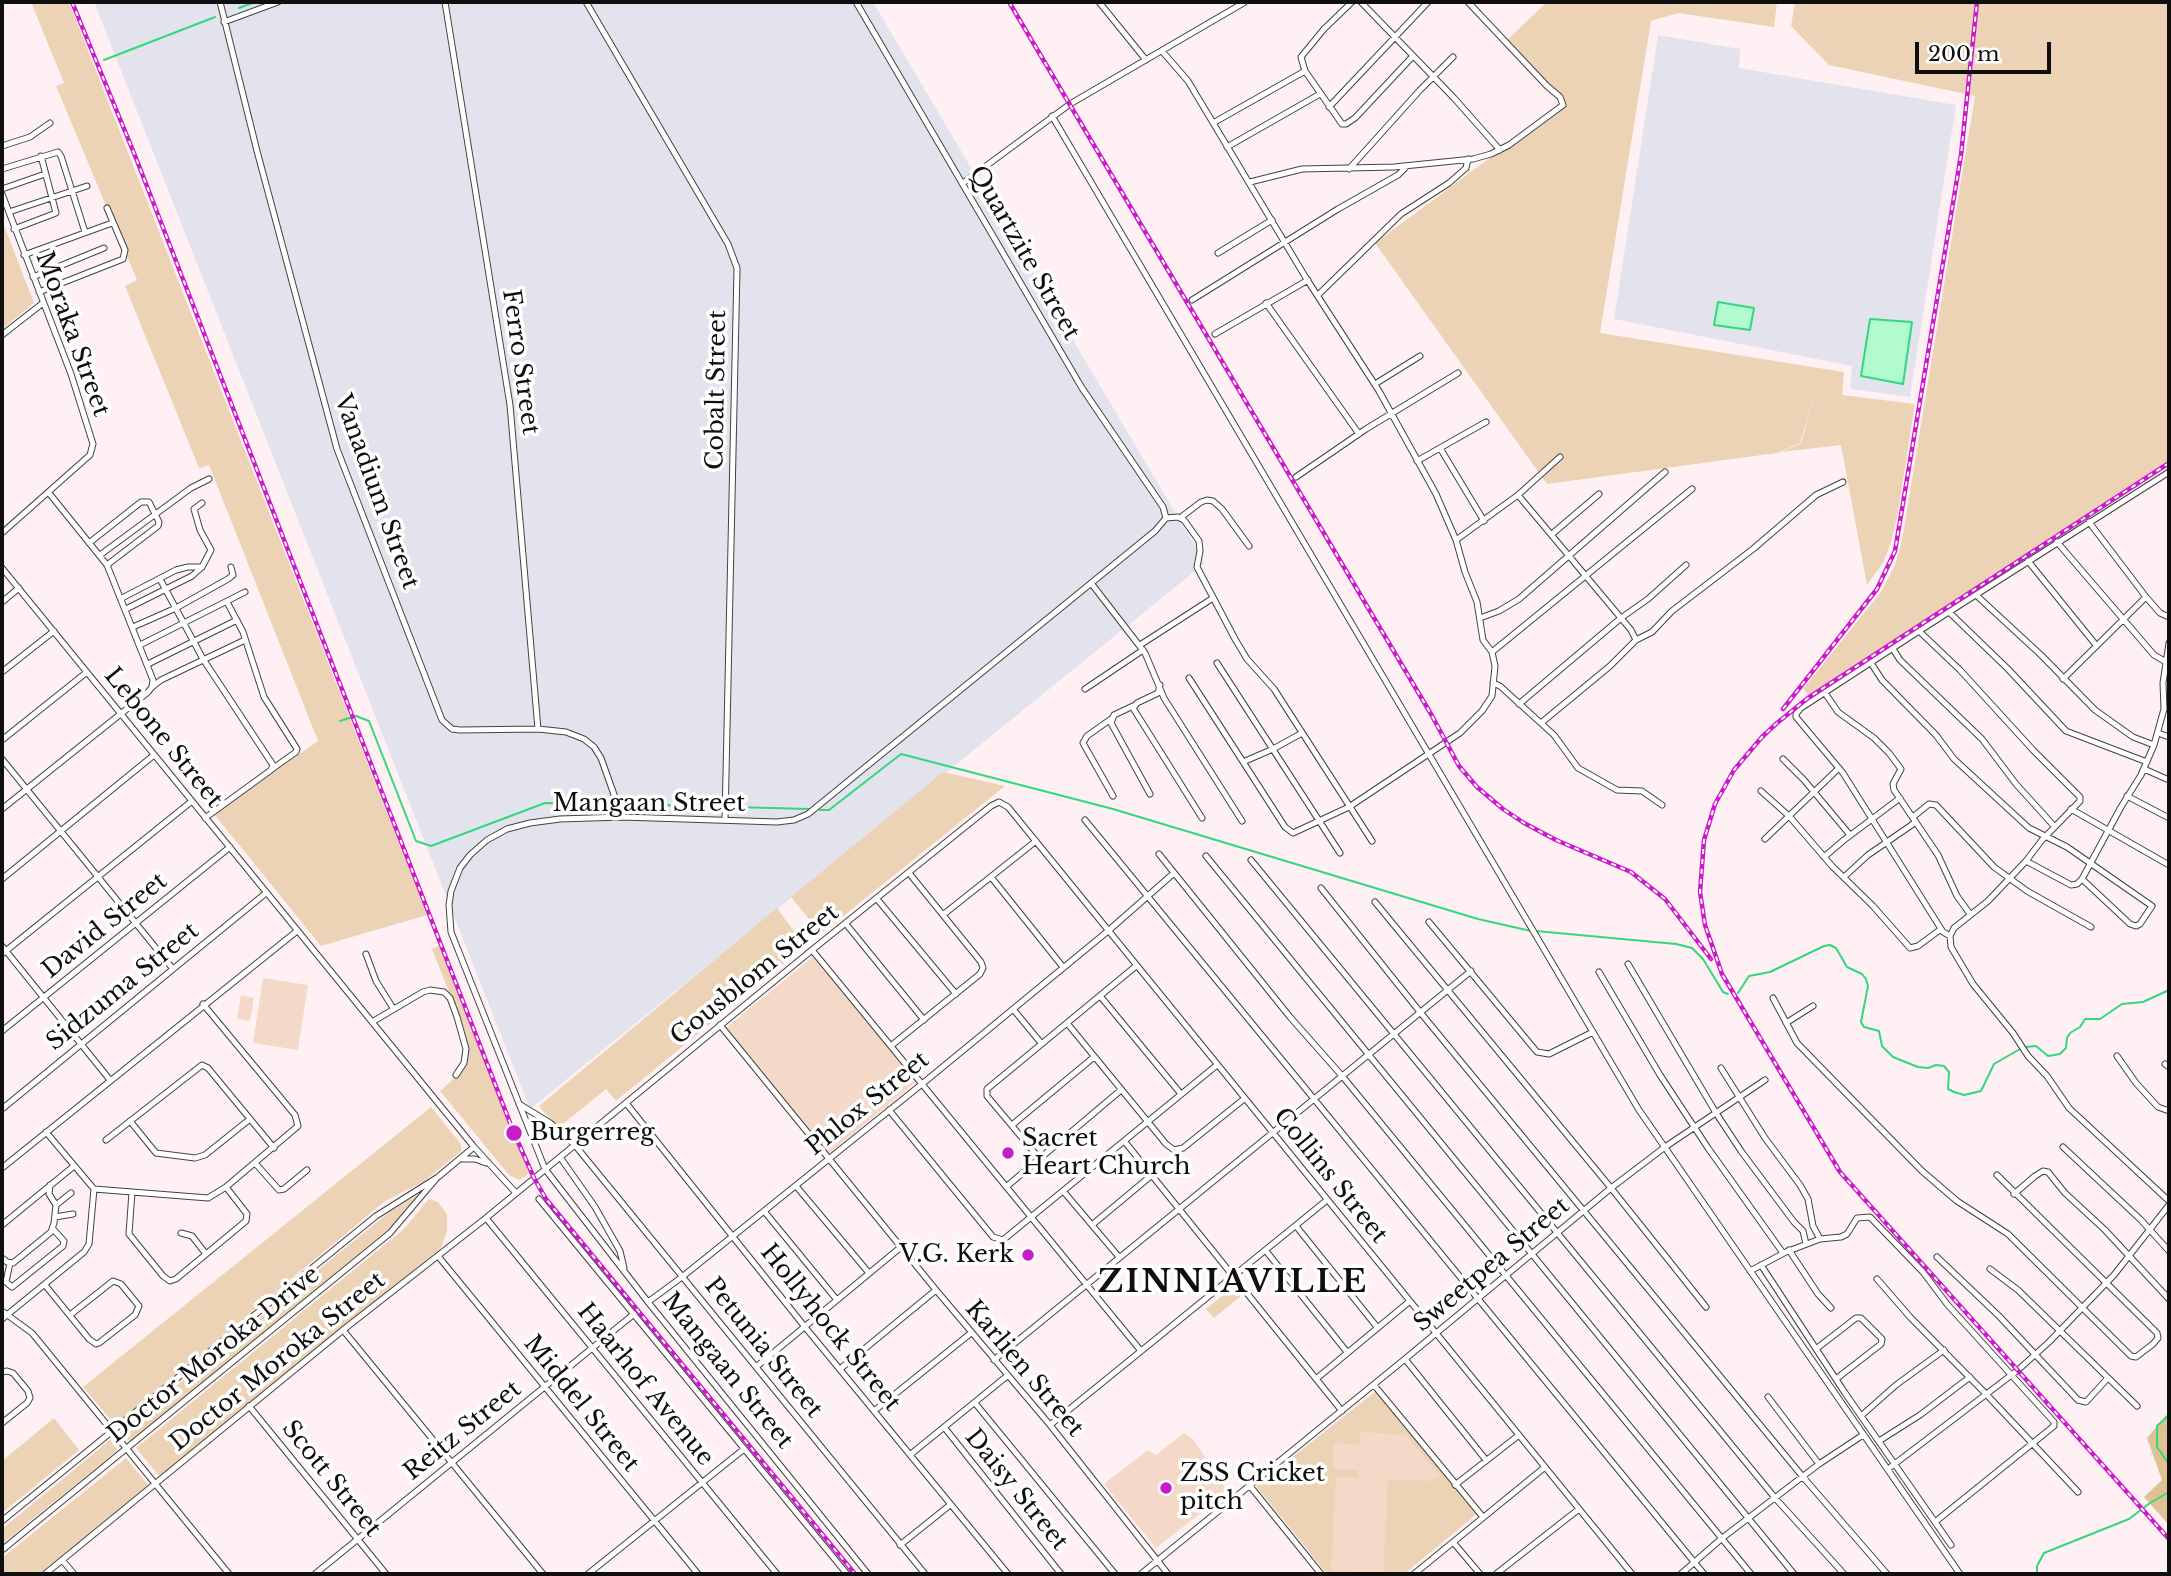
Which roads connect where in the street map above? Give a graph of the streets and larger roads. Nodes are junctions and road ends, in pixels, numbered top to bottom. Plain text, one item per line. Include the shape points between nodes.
1 (220, 2) edge
2 (278, 2) edge
3 (445, 2) edge
4 (586, 2) edge
5 (856, 2) edge
6 (1099, 2) edge
7 (1245, 2) edge
8 (1352, 2) edge
9 (1361, 2) edge
10 (1428, 2) edge
11 (1468, 2) edge
12 (224, 22) junction
13 (1396, 37) junction
14 (1162, 51) junction
15 (1413, 56) junction
16 (1453, 57) dead end
17 (1146, 61) junction
18 (1305, 71) junction
19 (1433, 76) junction
20 (1321, 94) junction
21 (1329, 107) junction
22 (1052, 116) junction
23 (50, 123) dead end
24 (1213, 123) junction
25 (2, 146) edge
26 (1227, 147) junction
27 (1500, 150) junction
28 (41, 156) junction
29 (1468, 159) junction
30 (1406, 166) junction
31 (2, 169) edge
32 (1349, 169) junction
33 (45, 174) junction
34 (1250, 182) junction
35 (963, 183) junction
36 (87, 186) dead end
37 (2, 189) edge
38 (72, 191) junction
39 (2, 194) edge
40 (52, 198) junction
41 (107, 208) dead end
42 (9, 212) junction
43 (1272, 220) junction
44 (112, 223) junction
45 (14, 229) junction
46 (85, 232) junction
47 (1286, 243) junction
48 (104, 248) dead end
49 (1218, 253) dead end
50 (24, 255) junction
51 (33, 277) junction
52 (1308, 280) junction
53 (39, 292) junction
54 (1318, 295) junction
55 (1192, 300) dead end
56 (43, 303) junction
57 (1266, 303) junction
58 (1215, 334) dead end
59 (2, 335) edge
60 (1420, 356) dead end
61 (1458, 373) dead end
62 (1375, 384) junction
63 (1392, 414) junction
64 (1486, 422) dead end
65 (1359, 434) junction
66 (1440, 448) junction
67 (1560, 457) dead end
68 (1417, 461) junction
69 (1665, 472) dead end
70 (2169, 472) edge
71 (1296, 477) dead end
72 (209, 479) dead end
73 (1843, 482) dead end
74 (1692, 489) dead end
75 (49, 493) junction
76 (1599, 494) dead end
77 (1518, 495) junction
78 (202, 503) dead end
79 (155, 514) junction
80 (1166, 518) junction
81 (1180, 518) junction
82 (1484, 521) junction
83 (2089, 522) junction
84 (2, 533) edge
85 (1552, 534) junction
86 (1456, 540) junction
87 (89, 542) junction
88 (2057, 542) junction
89 (1249, 546) dead end
90 (100, 555) junction
91 (1570, 556) junction
92 (2028, 561) junction
93 (107, 565) junction
94 (1686, 565) dead end
95 (202, 567) junction
96 (2, 568) edge
97 (231, 568) dead end
98 (1587, 576) junction
99 (160, 579) junction
100 (1091, 583) junction
101 (19, 588) junction
102 (167, 590) junction
103 (245, 592) dead end
104 (1976, 595) junction
105 (2146, 597) junction
106 (122, 598) junction
107 (1213, 598) junction
108 (2, 602) edge
109 (228, 602) junction
110 (176, 608) junction
111 (126, 610) junction
112 (1950, 613) junction
113 (2169, 617) edge
114 (1480, 618) junction
115 (1621, 618) junction
116 (237, 620) junction
117 (2123, 620) junction
118 (185, 624) junction
119 (133, 627) junction
120 (54, 631) junction
121 (1919, 631) junction
122 (245, 640) junction
123 (1636, 640) junction
124 (194, 641) junction
125 (2169, 643) edge
126 (140, 645) junction
127 (2096, 645) junction
128 (1141, 648) junction
129 (1893, 649) junction
130 (1492, 652) junction
131 (203, 659) junction
132 (2166, 662) junction
133 (1217, 663) dead end
134 (1871, 663) junction
135 (148, 664) junction
136 (2, 672) edge
137 (87, 672) junction
138 (1189, 678) dead end
139 (2063, 679) junction
140 (1493, 683) junction
141 (1160, 685) junction
142 (152, 687) junction
143 (1085, 689) dead end
144 (1825, 693) junction
145 (1519, 704) junction
146 (1133, 706) junction
147 (120, 714) junction
148 (1111, 719) junction
149 (1541, 723) junction
150 (538, 729) junction
151 (1302, 733) junction
152 (2158, 733) junction
153 (2169, 737) edge
154 (2, 740) edge
155 (2154, 745) junction
156 (1273, 749) junction
157 (154, 755) junction
158 (1429, 755) junction
159 (2, 759) edge
160 (1783, 759) dead end
161 (1242, 762) junction
162 (2147, 762) junction
163 (1839, 768) junction
164 (2144, 769) junction
165 (271, 770) junction
166 (2169, 780) edge
167 (26, 789) junction
168 (1761, 791) dead end
169 (1814, 792) junction
170 (1150, 794) dead end
171 (1113, 796) dead end
172 (2127, 796) junction
173 (1900, 798) junction
174 (192, 801) junction
175 (999, 802) joint
176 (1662, 805) dead end
177 (1349, 807) junction
178 (2, 809) edge
179 (2071, 809) junction
180 (1789, 816) junction
181 (622, 817) junction
182 (205, 818) junction
183 (1202, 818) dead end
184 (1872, 818) junction
185 (2169, 818) edge
186 (725, 820) junction
187 (1086, 820) dead end
188 (1914, 820) junction
189 (1242, 821) dead end
190 (1319, 822) junction
191 (2054, 826) junction
192 (61, 830) junction
193 (2107, 832) junction
194 (1850, 835) junction
195 (2044, 837) junction
196 (1765, 839) dead end
197 (1036, 841) junction
198 (1372, 841) dead end
199 (1887, 841) junction
200 (230, 847) junction
201 (1159, 853) dead end
202 (1340, 853) dead end
203 (1206, 856) dead end
204 (1824, 858) junction
205 (1251, 860) dead end
206 (2026, 861) junction
207 (2090, 863) junction
208 (2169, 865) edge
209 (909, 873) junction
210 (1174, 873) junction
211 (98, 877) junction
212 (991, 877) junction
213 (1844, 877) junction
214 (2, 879) edge
215 (2010, 879) junction
216 (2082, 879) junction
217 (1321, 888) dead end
218 (266, 893) junction
219 (1147, 897) junction
220 (877, 899) junction
221 (1375, 902) dead end
222 (944, 914) junction
223 (1970, 914) junction
224 (1429, 922) dead end
225 (136, 923) junction
226 (846, 924) junction
227 (2091, 928) dead end
228 (1941, 929) junction
229 (297, 931) junction
230 (1108, 931) junction
231 (1950, 936) junction
232 (3, 950) edge
233 (813, 950) junction
234 (366, 954) dead end
235 (1628, 964) dead end
236 (1063, 967) junction
237 (1136, 967) junction
238 (173, 970) junction
239 (1471, 971) junction
240 (1600, 971) dead end
241 (1448, 990) junction
242 (956, 994) junction
243 (1101, 997) junction
244 (43, 998) junction
245 (1773, 999) dead end
246 (203, 1004) junction
247 (1813, 1006) dead end
248 (393, 1008) junction
249 (1013, 1009) junction
250 (1420, 1012) junction
251 (924, 1020) junction
252 (372, 1023) junction
253 (1067, 1023) junction
254 (1786, 1023) junction
255 (720, 1025) junction
256 (2, 1031) edge
257 (1593, 1032) junction
258 (1395, 1033) junction
259 (1041, 1043) junction
260 (81, 1045) junction
261 (892, 1045) junction
262 (1369, 1056) junction
263 (2117, 1056) dead end
264 (1094, 1057) junction
265 (1217, 1065) junction
266 (1721, 1068) dead end
267 (456, 1075) dead end
268 (1343, 1077) junction
269 (110, 1080) junction
270 (1765, 1080) dead end
271 (922, 1084) junction
272 (1121, 1090) junction
273 (1181, 1094) junction
274 (1738, 1098) junction
275 (1244, 1099) junction
276 (1315, 1099) junction
277 (518, 1103) junction
278 (626, 1103) junction
279 (2, 1109) edge
280 (889, 1110) junction
281 (2169, 1111) edge
282 (1716, 1113) junction
283 (250, 1119) junction
284 (130, 1121) junction
285 (1149, 1123) junction
286 (1012, 1125) junction
287 (1695, 1128) junction
288 (46, 1132) junction
289 (1272, 1133) junction
290 (106, 1140) dead end
291 (1125, 1142) junction
292 (574, 1144) junction
293 (474, 1147) junction
294 (1665, 1147) junction
295 (2063, 1147) dead end
296 (274, 1148) junction
297 (560, 1157) junction
298 (828, 1158) junction
299 (1039, 1158) junction
300 (458, 1159) junction
301 (254, 1163) junction
302 (489, 1164) junction
303 (74, 1166) junction
304 (2, 1168) edge
305 (307, 1170) dead end
306 (545, 1170) junction
307 (1152, 1175) junction
308 (1997, 1175) dead end
309 (438, 1177) junction
310 (534, 1178) joint
311 (50, 1185) junction
312 (796, 1186) junction
313 (226, 1187) junction
314 (1006, 1187) junction
315 (1611, 1188) junction
316 (94, 1189) junction
317 (132, 1192) junction
318 (1064, 1192) junction
319 (71, 1193) dead end
320 (516, 1193) junction
321 (2014, 1194) junction
322 (539, 1199) dead end
323 (1327, 1200) junction
324 (2169, 1203) edge
325 (55, 1205) junction
326 (1179, 1208) junction
327 (1585, 1210) junction
328 (764, 1211) junction
329 (74, 1214) dead end
330 (55, 1217) junction
331 (486, 1218) junction
332 (1031, 1218) junction
333 (2, 1225) edge
334 (1092, 1225) junction
335 (1296, 1226) junction
336 (53, 1229) junction
337 (2149, 1231) junction
338 (1558, 1232) junction
339 (181, 1233) dead end
340 (733, 1236) junction
341 (1820, 1239) junction
342 (1806, 1244) junction
343 (901, 1247) junction
344 (1266, 1251) junction
345 (2169, 1251) edge
346 (1786, 1252) junction
347 (1532, 1253) junction
348 (206, 1254) junction
349 (2130, 1255) junction
350 (438, 1256) junction
351 (1119, 1257) junction
352 (1937, 1257) dead end
353 (2, 1259) edge
354 (10, 1263) junction
355 (1761, 1265) junction
356 (1990, 1269) dead end
357 (1750, 1271) junction
358 (625, 1272) junction
359 (869, 1273) junction
360 (1505, 1275) junction
361 (1233, 1276) junction
362 (682, 1277) junction
363 (1877, 1279) dead end
364 (2106, 1283) junction
365 (1086, 1284) junction
366 (45, 1285) junction
367 (936, 1290) junction
368 (1478, 1298) junction
369 (2169, 1298) edge
370 (837, 1300) junction
371 (1410, 1301) junction
372 (648, 1302) junction
373 (1706, 1307) dead end
374 (1831, 1308) dead end
375 (2082, 1308) junction
376 (635, 1314) junction
377 (4, 1315) edge
378 (70, 1315) junction
379 (805, 1327) junction
380 (1377, 1327) junction
381 (343, 1330) junction
382 (2059, 1332) junction
383 (971, 1333) junction
384 (1437, 1333) junction
385 (592, 1349) junction
386 (1816, 1349) junction
387 (1944, 1350) junction
388 (1141, 1351) junction
389 (1347, 1352) junction
390 (2035, 1355) junction
391 (1405, 1359) junction
392 (994, 1360) junction
393 (756, 1367) junction
394 (840, 1369) junction
395 (2, 1372) edge
396 (2013, 1375) junction
397 (1007, 1376) junction
398 (1970, 1377) junction
399 (1316, 1379) junction
400 (1836, 1379) junction
401 (2107, 1379) junction
402 (1374, 1385) junction
403 (544, 1387) junction
404 (1987, 1395) junction
405 (1768, 1397) dead end
406 (975, 1403) junction
407 (249, 1406) junction
408 (2137, 1406) dead end
409 (1342, 1410) junction
410 (874, 1411) junction
411 (1861, 1416) junction
412 (2, 1423) edge
413 (1049, 1425) junction
414 (944, 1427) junction
415 (111, 1431) junction
416 (1519, 1434) junction
417 (1863, 1435) junction
418 (1879, 1441) junction
419 (2031, 1443) junction
420 (126, 1449) junction
421 (744, 1449) junction
422 (911, 1454) junction
423 (1486, 1460) junction
424 (452, 1463) junction
425 (1819, 1464) junction
426 (1895, 1464) junction
427 (1545, 1467) junction
428 (1888, 1469) junction
429 (1803, 1477) junction
430 (702, 1482) junction
431 (157, 1484) junction
432 (1455, 1485) junction
433 (1250, 1486) junction
434 (2078, 1493) dead end
435 (1776, 1499) junction
436 (950, 1505) junction
437 (1579, 1509) junction
438 (1483, 1517) junction
439 (1749, 1518) junction
440 (2, 1521) edge
441 (654, 1521) junction
442 (1935, 1522) junction
443 (358, 1539) junction
444 (1721, 1539) junction
445 (1453, 1542) junction
446 (900, 1545) junction
447 (1951, 1545) dead end
448 (2, 1550) edge
449 (62, 1560) junction
450 (1157, 1561) junction
451 (1694, 1563) junction
452 (45, 1574) edge
453 (74, 1574) edge
454 (229, 1574) edge
455 (314, 1574) edge
456 (386, 1574) edge
457 (543, 1574) edge
458 (588, 1574) edge
459 (698, 1574) edge
460 (777, 1574) edge
461 (847, 1574) edge
462 (869, 1574) edge
463 (925, 1574) edge
464 (1008, 1574) edge
465 (1061, 1574) edge
466 (1115, 1574) edge
467 (1141, 1574) edge
468 (1168, 1574) edge
469 (1321, 1574) edge
470 (1414, 1574) edge
471 (1480, 1574) edge
472 (1496, 1574) edge
473 (1632, 1574) edge
474 (1681, 1574) edge
475 (1704, 1574) edge
476 (1751, 1574) edge
477 (1794, 1574) edge
478 (1844, 1574) edge
479 (1887, 1574) edge
480 (1961, 1574) edge

1 - 12 street, Vanadium Street
2 - 12 street
3 - 150 street, Ferro Street via 510,405
4 - 186 street, Cobalt Street via 728,244 737,268
5 - 35 street, Quartzite Street
6 - 17 street
7 - 14 street
8 - 18 street via 1301,57
9 - 13 street
10 - 13 street
11 - 27 street via 1563,105
12 - 150 street, Vanadium Street via 337,449 442,720 460,730
13 - 15 street
13 - 21 street
14 - 17 street
14 - 24 street via 1188,81
15 - 19 street
15 - 21 street via 1346,124
16 - 19 street
17 - 22 street
18 - 20 street
18 - 24 street
19 - 27 street
19 - 32 street
20 - 21 street
20 - 26 street
22 - 35 street
22 - 158 street
23 - 25 street via 30,137
24 - 26 street
26 - 34 street
27 - 29 street
28 - 31 street
28 - 33 street
28 - 38 street via 59,153
29 - 30 street
29 - 54 street via 1466,168 1401,214
30 - 32 street
30 - 47 street
32 - 34 street via 1301,169
33 - 37 street
33 - 40 street
34 - 43 street
35 - 80 street, Quartzite Street via 1082,388
36 - 38 street
38 - 40 street
38 - 46 street
39 - 42 street, Moraka Street
40 - 42 street
40 - 45 street via 55,215
41 - 44 street
42 - 45 street, Moraka Street
43 - 47 street
43 - 49 street
44 - 46 street
44 - 53 street via 125,250 123,259
45 - 50 street, Moraka Street
46 - 50 street
47 - 52 street
47 - 55 street
48 - 51 street
50 - 51 street, Moraka Street
51 - 53 street, Moraka Street
52 - 54 street
52 - 57 street
53 - 56 street, Moraka Street
54 - 62 street
56 - 59 street
56 - 75 street, Moraka Street via 93,444 90,456
57 - 58 street
57 - 65 street
60 - 62 street
61 - 63 street
62 - 63 street
63 - 65 street
63 - 68 street
64 - 66 street
65 - 71 street
66 - 68 street
66 - 82 street
67 - 77 street
68 - 86 street
69 - 91 street
70 - 83 street
72 - 79 street
73 - 123 street via 1816,495 1652,632
74 - 98 street
75 - 84 street, Moraka Street
75 - 87 street
76 - 85 street
77 - 82 street
77 - 85 street
78 - 95 street via 194,509 211,550
79 - 87 street via 149,502 143,501
79 - 90 street
79 - 93 street via 158,526
80 - 81 street
80 - 100 street, Mangaan Street
81 - 89 street via 1201,502 1213,501
81 - 107 street via 1199,541 1197,567
82 - 86 street
83 - 88 street
83 - 105 street
85 - 91 street
86 - 114 street
87 - 90 street
88 - 92 street
88 - 117 street
90 - 93 street
91 - 98 street
91 - 114 street via 1520,599
92 - 104 street
92 - 127 street
93 - 106 street
94 - 115 street
95 - 99 street via 188,567
95 - 102 street
96 - 101 street, Lebone Street
97 - 110 street via 232,576
98 - 115 street
98 - 130 street
99 - 102 street
99 - 106 street
100 - 128 street
100 - 186 street, Mangaan Street via 808,814 794,820
101 - 108 street
101 - 120 street, Lebone Street
102 - 110 street
102 - 111 street
103 - 109 street
104 - 112 street
104 - 139 street
105 - 113 street
105 - 117 street
106 - 111 street
107 - 128 street
107 - 151 street via 1247,659 1274,689
109 - 116 street
109 - 118 street
110 - 118 street
110 - 119 street
111 - 119 street
112 - 121 street
112 - 162 street via 2066,731
114 - 130 street via 1483,640
115 - 123 street
115 - 145 street
116 - 122 street
116 - 124 street
117 - 127 street
117 - 132 street
118 - 124 street
118 - 126 street
119 - 126 street
120 - 136 street
120 - 137 street, Lebone Street
121 - 129 street
121 - 179 street via 2080,797
122 - 131 street
122 - 165 street via 264,697 297,749
123 - 149 street
124 - 131 street
124 - 135 street
125 - 132 street
126 - 135 street
127 - 139 street
128 - 141 street
128 - 143 street
129 - 134 street
129 - 191 street via 1982,739
130 - 140 street
131 - 142 street
131 - 165 street via 272,762
132 - 152 street
133 - 156 street
134 - 144 street
134 - 195 street via 1954,759
135 - 142 street
137 - 147 street, Lebone Street
137 - 154 street
138 - 161 street
139 - 155 street via 2114,725
140 - 145 street
140 - 158 street via 1492,696 1482,711
141 - 146 street via 1158,693
141 - 189 street
142 - 147 street
144 - 163 street via 1801,708 1796,717
144 - 173 street via 1838,712 1874,738 1901,769 1894,784
145 - 149 street
146 - 148 street
146 - 183 street
147 - 157 street, Lebone Street
147 - 167 street
148 - 170 street
148 - 171 street via 1083,743
149 - 176 street via 1578,768 1617,790 1642,791
150 - 181 street, Vanadium Street via 566,732 594,747
151 - 156 street
151 - 177 street
152 - 153 street
152 - 155 street
155 - 162 street
156 - 161 street
156 - 190 street
157 - 174 street, Lebone Street
157 - 192 street
158 - 177 street
158 - 257 street
159 - 167 street
160 - 169 street
161 - 190 street via 1290,833
162 - 164 street
163 - 169 street
163 - 184 street
164 - 166 street
164 - 172 street
165 - 182 street
167 - 178 street
167 - 192 street
168 - 180 street
169 - 180 street
169 - 194 street
172 - 185 street
172 - 193 street
173 - 184 street
173 - 188 street
174 - 182 street, Lebone Street
174 - 211 street
175 - 197 street, Collins Street
175 - 209 street, Gousblom Street
177 - 190 street
177 - 198 street
179 - 191 street
179 - 193 street
180 - 196 street
180 - 204 street
181 - 186 street, Mangaan Street
181 - 277 street, Mangaan Street via 560,819 507,829 470,855 455,880 449,905 451,932
182 - 200 street, Lebone Street
184 - 194 street
184 - 199 street
187 - 219 street
188 - 199 street
188 - 215 street via 1930,804 1936,805
188 - 223 street
190 - 202 street
191 - 195 street
192 - 211 street
192 - 214 street
193 - 207 street
193 - 208 street
194 - 204 street
195 - 206 street
195 - 207 street
197 - 212 street
197 - 230 street, Collins Street
199 - 213 street
199 - 228 street
200 - 218 street, Lebone Street
200 - 225 street, David Street
201 - 210 street
203 - 262 street
204 - 213 street
205 - 258 street
206 - 215 street
206 - 216 street via 2071,884
207 - 216 street
207 - 216 street via 2152,906 2140,924 2130,924
209 - 220 street, Gousblom Street
209 - 222 street
210 - 219 street, Phlox Street
210 - 268 street
211 - 225 street
211 - 232 street
212 - 222 street
212 - 236 street
213 - 228 street via 1910,948
215 - 223 street
215 - 227 street
217 - 250 street
218 - 229 street, Lebone Street
218 - 238 street, Sidzuma Street
219 - 230 street, Phlox Street
219 - 276 street
220 - 226 street, Gousblom Street
220 - 242 street
221 - 241 street
222 - 242 street via 982,965 980,974
223 - 231 street
224 - 239 street
225 - 238 street
225 - 244 street, David Street
226 - 233 street, Gousblom Street
226 - 251 street
228 - 231 street
229 - 246 street
229 - 252 street, Lebone Street
230 - 236 street, Phlox Street
230 - 237 street, Collins Street
231 - 324 street via 1951,947 1973,984 2069,1108
232 - 244 street
233 - 255 street, Gousblom Street
233 - 261 street
234 - 248 street
235 - 282 street
236 - 249 street, Phlox Street
237 - 243 street
237 - 265 street, Collins Street
238 - 260 street, Sidzuma Street
239 - 241 street
239 - 257 street via 1541,1054
240 - 287 street
241 - 250 street
241 - 315 street
242 - 251 street
243 - 253 street
243 - 273 street
244 - 256 street, David Street
244 - 260 street
245 - 254 street
246 - 269 street
246 - 296 street via 298,1119 296,1129
247 - 254 street
248 - 252 street
248 - 267 street via 427,990 447,995 466,1049
249 - 259 street
249 - 271 street, Phlox Street
250 - 258 street
250 - 327 street
251 - 261 street
252 - 293 street, Lebone Street
253 - 259 street
253 - 264 street
254 - 375 street via 1797,1043 1922,1171 2008,1234
255 - 278 street, Gousblom Street
255 - 298 street, Karlien Street
257 - 294 street
258 - 262 street
258 - 338 street
259 - 286 street via 986,1092
260 - 269 street
260 - 279 street, Sidzuma Street
261 - 271 street
262 - 268 street
262 - 347 street
263 - 281 street via 2158,1107
264 - 272 street
264 - 286 street
265 - 273 street
265 - 275 street, Collins Street
266 - 274 street
268 - 276 street
268 - 360 street
269 - 288 street
270 - 274 street, Sweetpea Street
271 - 280 street, Phlox Street
271 - 314 street
272 - 285 street
272 - 299 street
273 - 285 street
274 - 282 street, Sweetpea Street
274 - 341 street via 1804,1192
275 - 285 street via 1183,1148 1174,1150
275 - 289 street, Collins Street
276 - 289 street
276 - 368 street
277 - 292 street, Petunia Street
277 - 306 street, Mangaan Street
278 - 292 street, Gousblom Street
278 - 340 street, Hollyhock Street
280 - 298 street, Phlox Street
280 - 332 street via 993,1237 1003,1240
282 - 287 street, Sweetpea Street
282 - 342 street via 1803,1231
283 - 284 street via 199,1158 156,1153
283 - 284 street via 202,1065
283 - 296 street
284 - 290 street
285 - 291 street
286 - 299 street
287 - 294 street, Sweetpea Street
287 - 346 street
288 - 303 street
288 - 304 street
289 - 323 street, Collins Street
289 - 326 street
291 - 307 street
291 - 318 street
292 - 297 street, Gousblom Street
292 - 362 street, Petunia Street
293 - 300 street, Doctor Moroka Drive
293 - 302 street, Lebone Street
294 - 315 street, Sweetpea Street
294 - 357 street
295 - 337 street
296 - 301 street
297 - 306 street, Gousblom Street
297 - 358 street via 595,1206 620,1251
298 - 312 street, Phlox Street
298 - 343 street, Karlien Street
299 - 314 street
300 - 302 street
300 - 309 street, Doctor Moroka Drive
301 - 305 street via 279,1190
301 - 313 street
302 - 320 street, Lebone Street
303 - 311 street
303 - 316 street
306 - 310 street, Gousblom Street
306 - 358 street, Mangaan Street
307 - 326 street
307 - 334 street
308 - 321 street
309 - 415 street, Doctor Moroka Drive via 376,1216
309 - 420 street, Doctor Moroka Drive via 390,1233
310 - 320 street, Doctor Moroka Street
311 - 325 street
311 - 333 street
312 - 328 street, Phlox Street
312 - 359 street
313 - 317 street via 208,1198
313 - 348 street via 248,1219
314 - 332 street
315 - 327 street, Sweetpea Street
315 - 373 street
316 - 317 street
316 - 366 street via 87,1249
317 - 348 street via 129,1234 165,1279 174,1281
318 - 332 street
318 - 334 street
319 - 325 street
320 - 331 street, Doctor Moroka Street
321 - 349 street via 2035,1176 2048,1172
321 - 364 street
322 - 376 street
323 - 335 street
323 - 371 street, Collins Street
324 - 337 street
325 - 330 street
326 - 351 street
326 - 361 street
327 - 338 street, Sweetpea Street
327 - 429 street
328 - 340 street, Phlox Street
328 - 370 street
329 - 330 street
330 - 336 street
331 - 350 street, Doctor Moroka Street
331 - 385 street, Haarhof Avenue
332 - 365 street
334 - 351 street
335 - 344 street
335 - 380 street
336 - 354 street
336 - 354 street via 63,1246 12,1287 6,1282
337 - 345 street
337 - 349 street
338 - 347 street, Sweetpea Street
338 - 435 street
339 - 348 street via 192,1236
340 - 362 street, Phlox Street
340 - 379 street, Hollyhock Street
341 - 342 street
341 - 396 street via 1841,1237 1857,1218 1870,1217
342 - 346 street
343 - 359 street
343 - 367 street, Karlien Street
344 - 361 street
344 - 389 street
346 - 355 street
346 - 374 street
347 - 360 street, Sweetpea Street
347 - 439 street
349 - 364 street
349 - 369 street
350 - 381 street, Doctor Moroka Street
350 - 403 street, Middel Street
351 - 365 street
352 - 390 street
353 - 354 street
355 - 357 street
355 - 386 street
356 - 382 street
357 - 417 street
358 - 372 street, Mangaan Street
359 - 370 street
360 - 368 street, Sweetpea Street
360 - 444 street
361 - 388 street
361 - 399 street
362 - 372 street, Phlox Street
362 - 393 street, Petunia Street
363 - 387 street
364 - 375 street
364 - 375 street via 2157,1333 2153,1344 2131,1356
365 - 388 street
365 - 392 street
366 - 377 street
366 - 378 street
367 - 383 street, Karlien Street
367 - 394 street
368 - 384 street, Sweetpea Street
368 - 451 street
370 - 379 street
371 - 380 street, Sweetpea Street
371 - 384 street, Collins Street
372 - 462 street, Mangaan Street
375 - 382 street
376 - 385 street, Reitz Street
376 - 421 street
377 - 415 street via 32,1334
378 - 378 street via 92,1343 99,1343 135,1315 139,1306 121,1284 113,1282
379 - 393 street
379 - 394 street, Hollyhock Street
380 - 389 street, Sweetpea Street
381 - 407 street, Doctor Moroka Street
381 - 424 street
382 - 390 street
382 - 401 street
383 - 392 street, Karlien Street
383 - 410 street
384 - 391 street, Sweetpea Street
384 - 416 street, Collins Street
385 - 403 street, Reitz Street
385 - 430 street, Haarhof Avenue
386 - 400 street
386 - 400 street via 1856,1318 1882,1339
387 - 398 street
387 - 411 street
388 - 413 street
389 - 399 street, Sweetpea Street
390 - 396 street
390 - 401 street via 2082,1403
391 - 402 street, Sweetpea Street
391 - 423 street
392 - 397 street, Karlien Street
393 - 446 street, Petunia Street
394 - 410 street, Hollyhock Street
395 - 412 street via 13,1373 30,1398
396 - 404 street
396 - 419 street via 2053,1422 2054,1426
397 - 406 street
397 - 413 street, Karlien Street
398 - 404 street
398 - 418 street
399 - 409 street
400 - 411 street
401 - 408 street
402 - 409 street, Sweetpea Street
402 - 432 street
403 - 424 street, Reitz Street
403 - 441 street, Middel Street
404 - 419 street
404 - 426 street
405 - 425 street
406 - 414 street
406 - 466 street
407 - 431 street, Doctor Moroka Street
407 - 443 street, Scott Street
409 - 433 street, Sweetpea Street
410 - 422 street, Hollyhock Street
411 - 418 street
413 - 450 street, Karlien Street
414 - 422 street
414 - 465 street, Daisy Street
415 - 420 street
415 - 440 street, Doctor Moroka Drive
416 - 423 street
416 - 427 street, Collins Street
417 - 425 street
417 - 428 street
418 - 426 street
419 - 434 street
419 - 442 street
420 - 431 street
420 - 448 street, Doctor Moroka Drive
421 - 430 street
421 - 461 street
422 - 436 street, Hollyhock Street
423 - 432 street
424 - 443 street, Reitz Street
424 - 457 street
425 - 429 street
426 - 428 street
426 - 442 street
427 - 437 street, Collins Street
427 - 438 street
428 - 480 street
429 - 435 street
429 - 479 street
430 - 441 street
430 - 460 street, Haarhof Avenue
431 - 449 street, Doctor Moroka Street
431 - 454 street
432 - 438 street
433 - 450 street, Sweetpea Street
433 - 469 street
435 - 439 street
435 - 478 street
436 - 446 street
436 - 464 street, Hollyhock Street
437 - 472 street
437 - 473 street, Collins Street
438 - 445 street
439 - 444 street
439 - 477 street
441 - 458 street
441 - 459 street, Middel Street
442 - 447 street
443 - 455 street, Reitz Street
443 - 456 street, Scott Street
444 - 451 street
444 - 476 street
445 - 470 street
445 - 471 street
446 - 463 street, Petunia Street
449 - 452 street, Doctor Moroka Street
449 - 453 street
450 - 467 street, Sweetpea Street
450 - 468 street, Karlien Street
451 - 474 street
451 - 475 street

